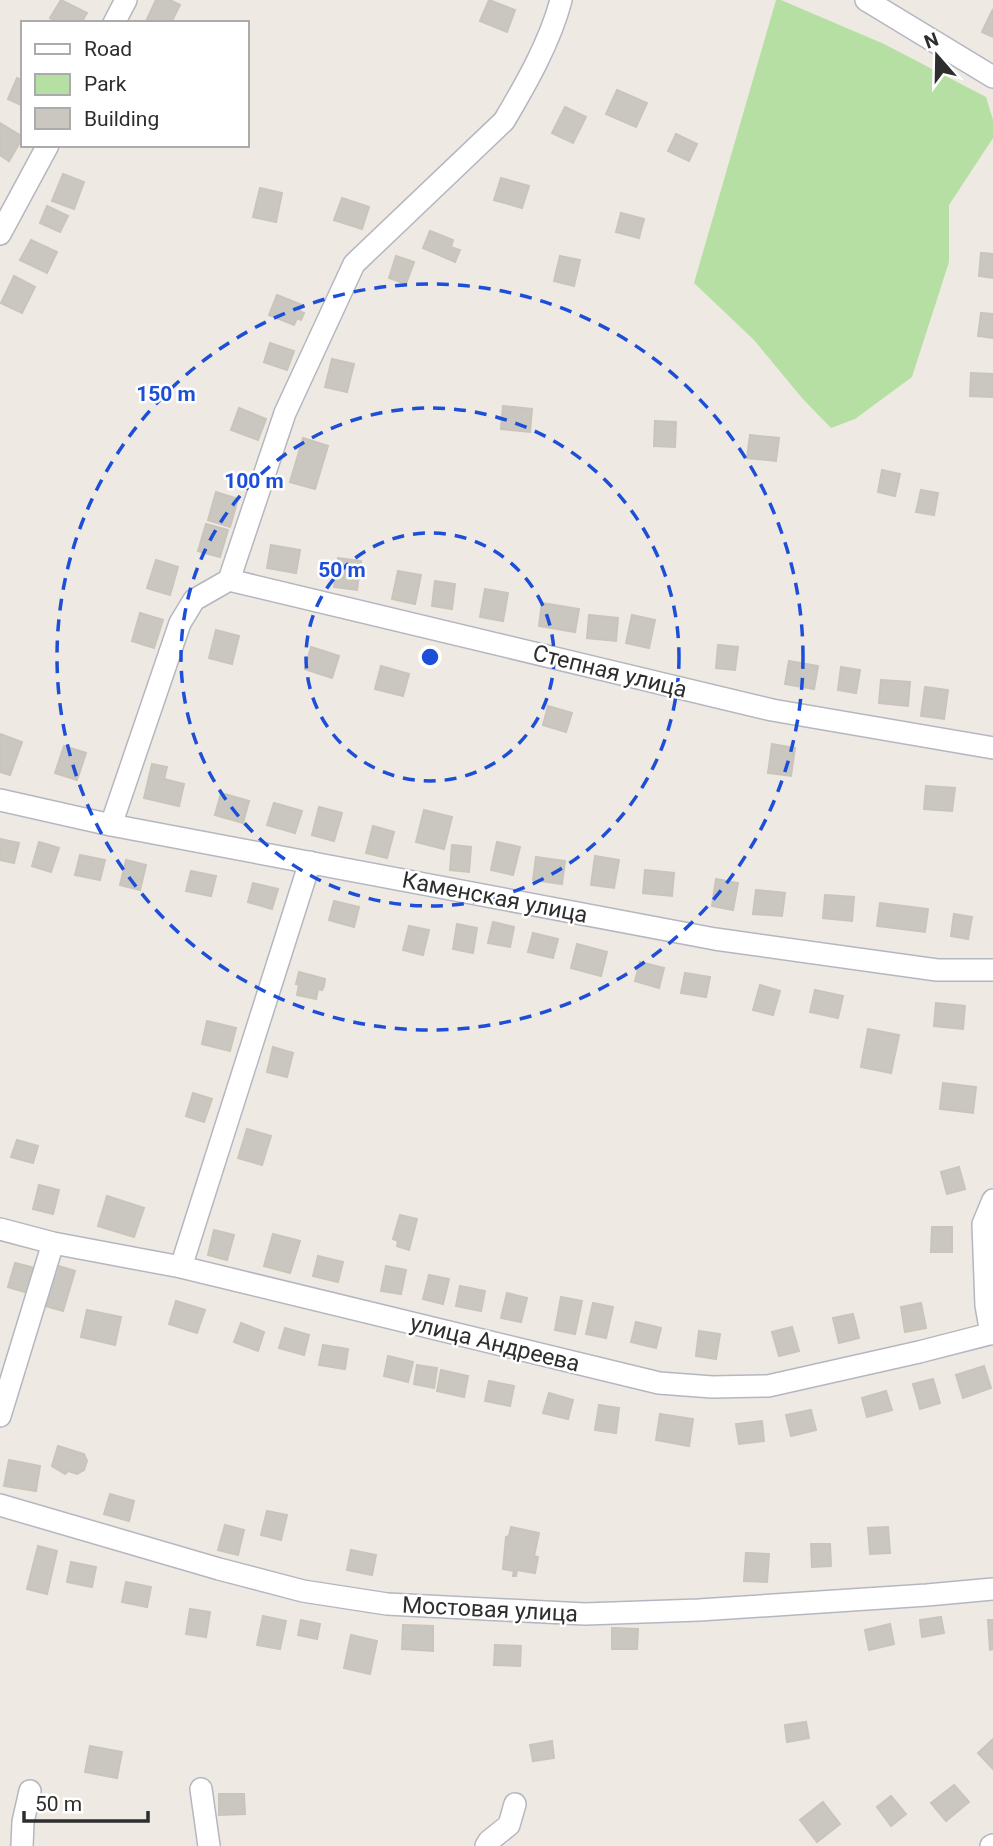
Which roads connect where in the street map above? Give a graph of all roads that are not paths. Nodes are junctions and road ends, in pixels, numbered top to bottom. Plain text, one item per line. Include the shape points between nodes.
1 (126, 0) edge
2 (561, 0) edge
3 (866, 0) edge
4 (115, 21) edge
5 (993, 77) edge
6 (47, 147) edge
7 (0, 234) edge
8 (229, 580) junction
9 (993, 748) edge
10 (0, 800) edge
11 (111, 825) junction
12 (310, 862) junction
13 (993, 970) edge
14 (993, 1200) edge
15 (0, 1229) edge
16 (53, 1243) junction
17 (181, 1267) junction
18 (992, 1333) edge
19 (0, 1416) edge
20 (0, 1505) edge
21 (993, 1589) edge
22 (201, 1789) dead end
23 (30, 1791) dead end
24 (515, 1804) dead end
25 (22, 1846) edge
26 (209, 1846) edge
27 (486, 1846) edge

1 - 4 street
2 - 8 street via 504,121 354,264 285,413
3 - 5 street
6 - 7 street
8 - 9 street, Степная улица via 772,710
8 - 11 street via 194,600 180,624
10 - 11 street, Каменская улица
11 - 12 street, Каменская улица
12 - 13 street, Каменская улица via 715,939 937,971
12 - 17 street
14 - 18 street via 984,1224 986,1305
15 - 16 street, улица Андреева
16 - 17 street, улица Андреева
16 - 19 street
17 - 18 street, улица Андреева via 659,1383 768,1386
20 - 21 street, Мостовая улица via 303,1591 387,1604 585,1614 698,1611
22 - 26 street
23 - 25 street
24 - 27 street via 509,1825

